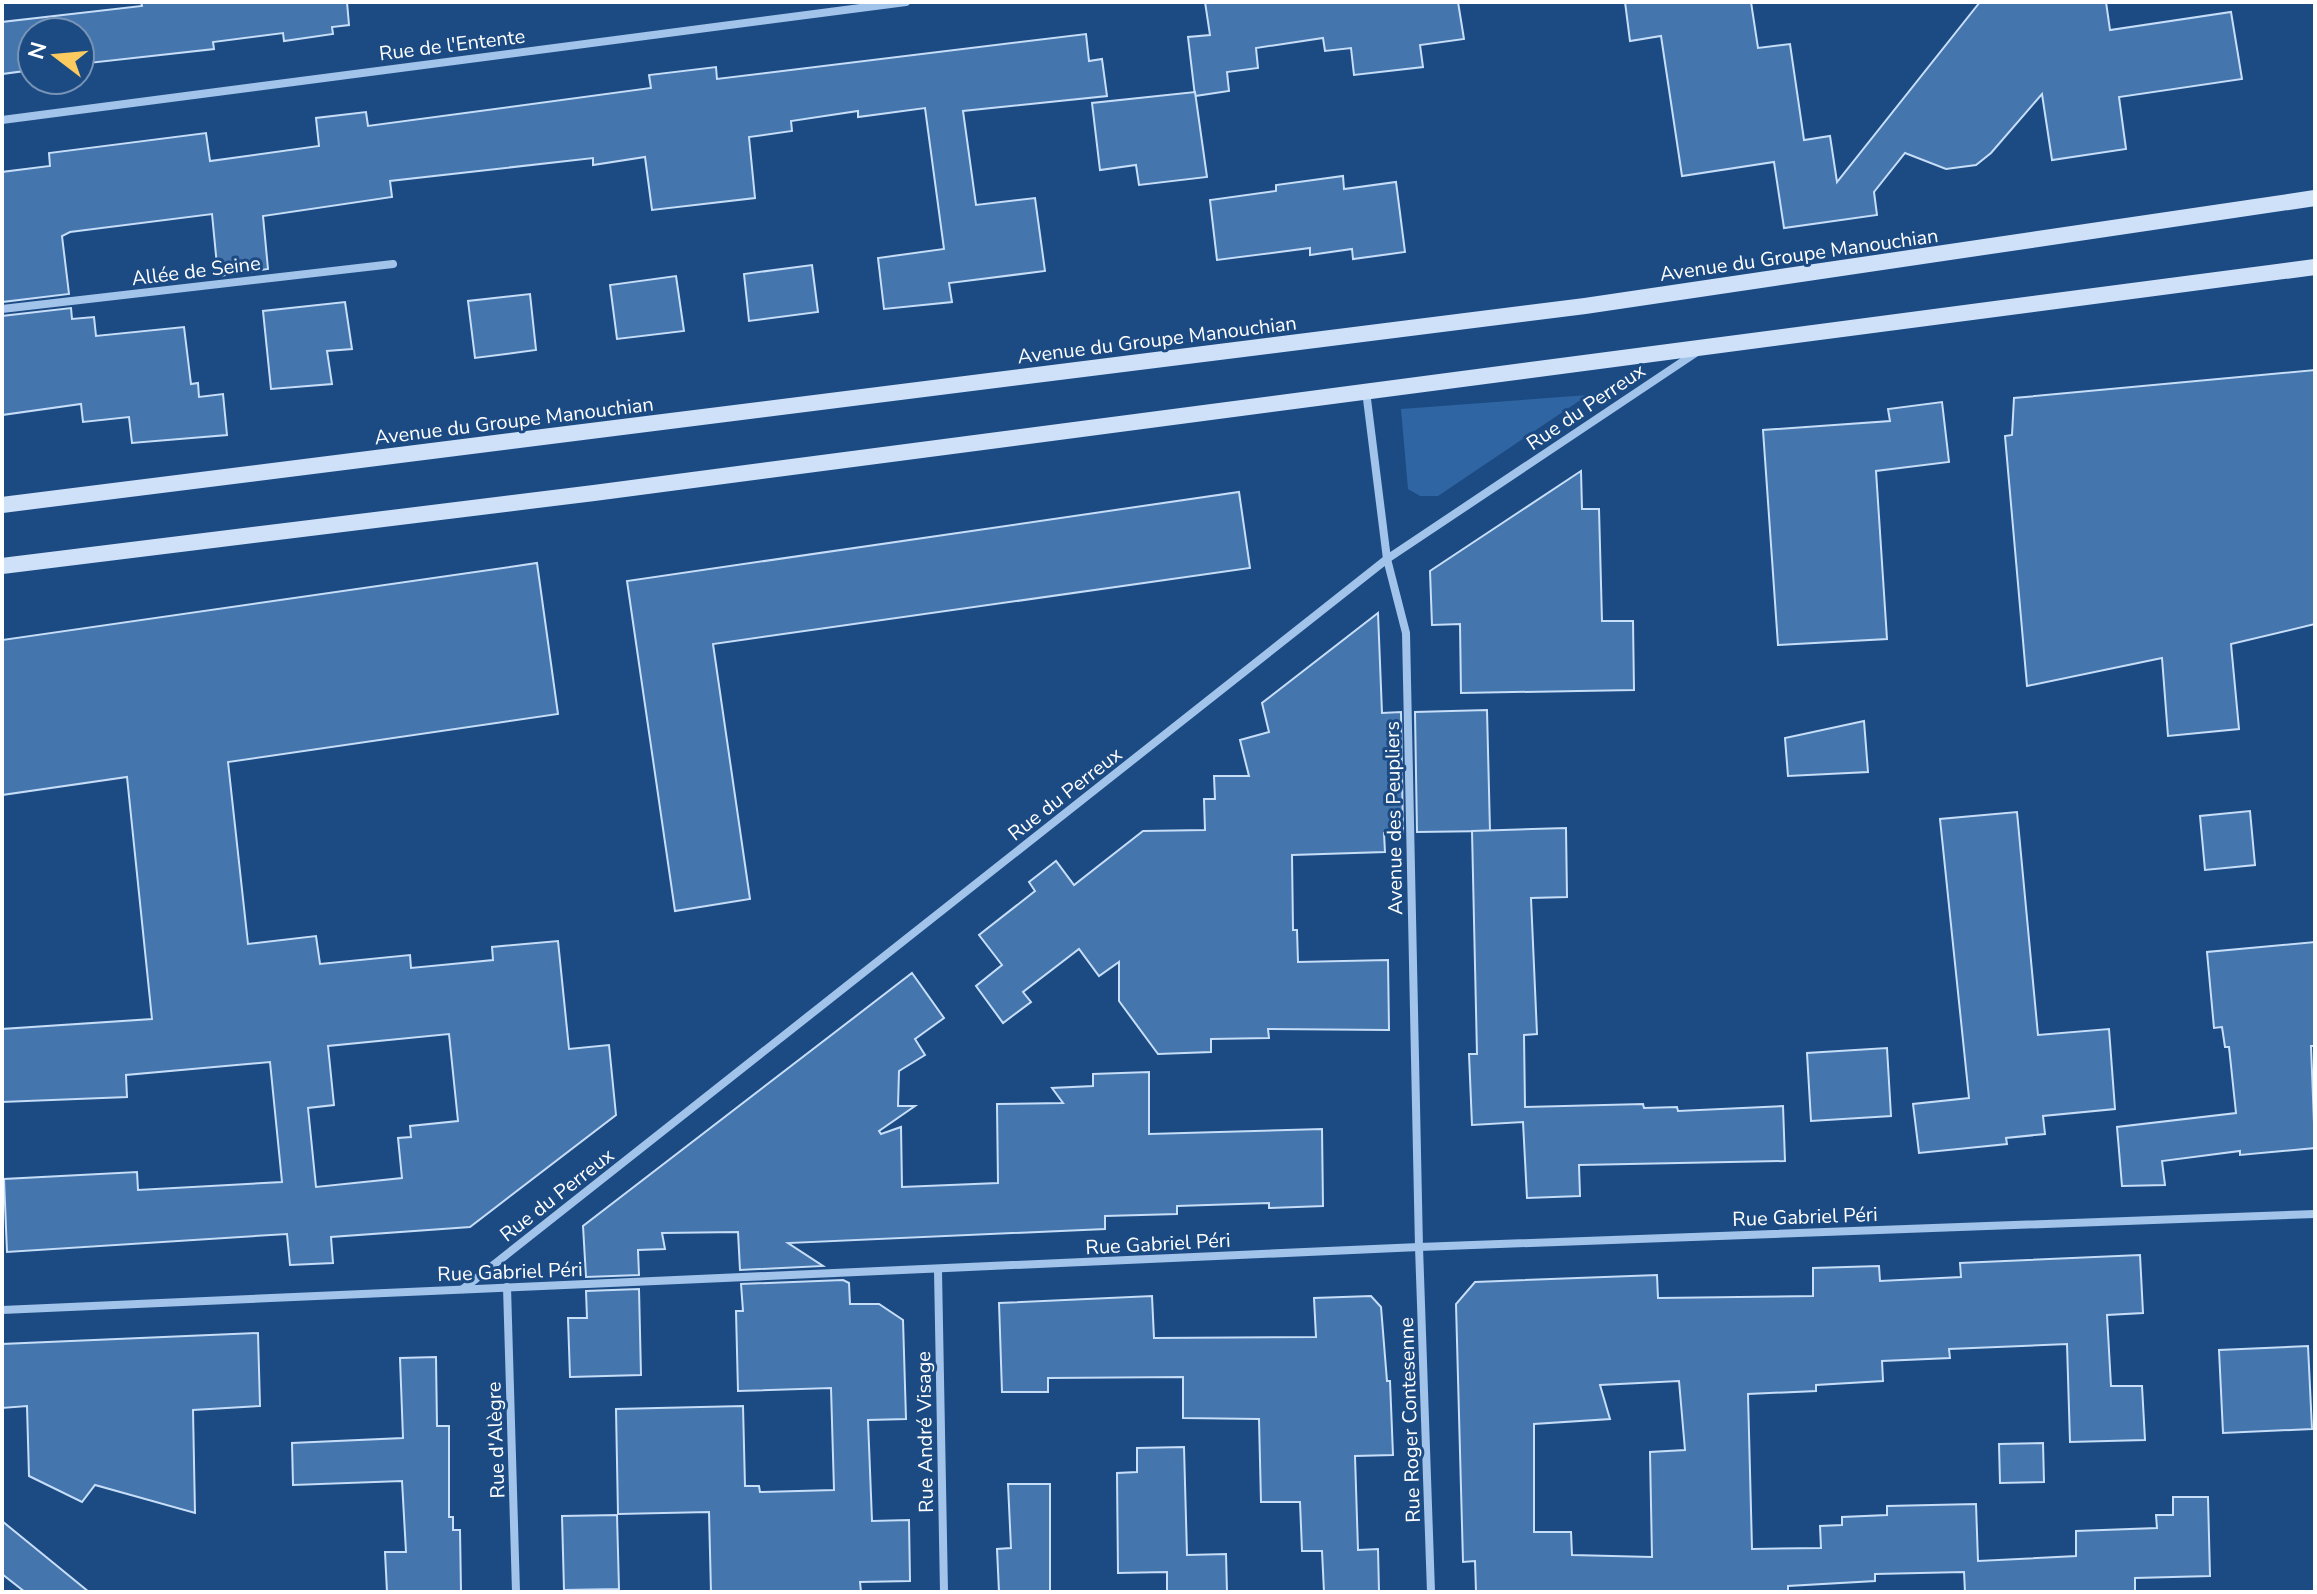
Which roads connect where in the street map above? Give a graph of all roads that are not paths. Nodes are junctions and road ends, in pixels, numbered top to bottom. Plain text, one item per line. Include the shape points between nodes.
1 (906, 2) edge
2 (2, 120) edge
3 (2315, 198) edge
4 (393, 264) dead end
5 (2315, 267) edge
6 (2, 309) edge
7 (1705, 347) junction
8 (1366, 391) junction
9 (2, 505) edge
10 (1387, 559) junction
11 (2, 566) edge
12 (2315, 1214) edge
13 (1419, 1247) junction
14 (938, 1271) junction
15 (507, 1287) junction
16 (463, 1289) junction
17 (2, 1310) edge
18 (516, 1592) edge
19 (944, 1592) edge
20 (1431, 1592) edge

1 - 2 street, Rue de l'Entente
3 - 9 street, Avenue du Groupe Manouchian via 1585,306
4 - 6 street, Allée de Seine
5 - 7 street
7 - 8 street
7 - 10 street, Rue du Perreux
8 - 10 street, Avenue des Peupliers
8 - 11 street
10 - 13 street, Avenue des Peupliers via 1406,633
10 - 16 street, Rue du Perreux
12 - 13 street, Rue Gabriel Péri
13 - 14 street, Rue Gabriel Péri
13 - 20 street, Rue Roger Contesenne
14 - 15 street, Rue Gabriel Péri
14 - 19 street, Rue André Visage
15 - 16 street, Rue Gabriel Péri
15 - 18 street, Rue d'Alègre
16 - 17 street, Rue Gabriel Péri

